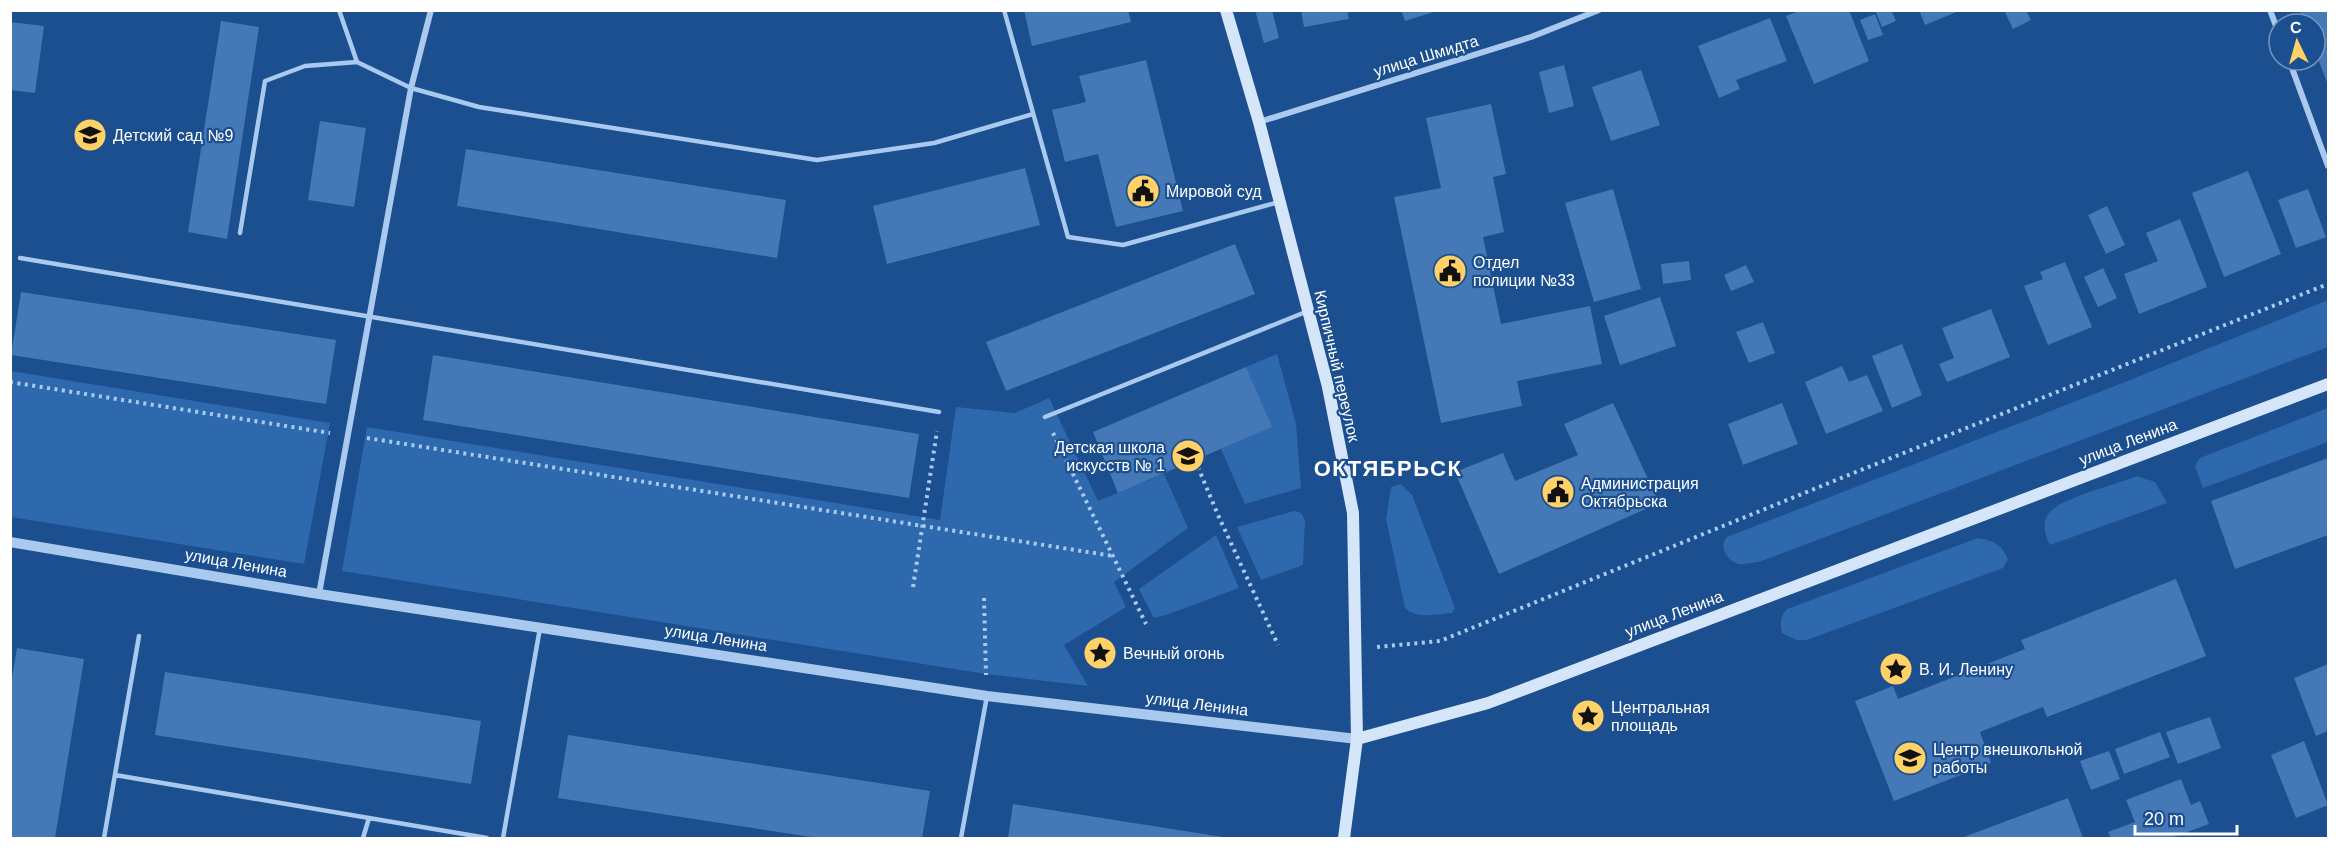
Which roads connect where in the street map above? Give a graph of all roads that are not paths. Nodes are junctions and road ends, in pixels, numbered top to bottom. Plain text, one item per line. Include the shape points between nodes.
1 (339, 10) edge
2 (431, 10) edge
3 (1004, 10) edge
4 (1226, 10) edge
5 (1599, 10) edge
6 (357, 62) junction
7 (2293, 72) edge
8 (411, 88) junction
9 (1033, 114) junction
10 (1259, 122) junction
11 (2328, 166) edge
12 (1280, 201) junction
13 (240, 233) dead end
14 (20, 258) dead end
15 (1308, 311) junction
16 (369, 316) junction
17 (2328, 384) edge
18 (939, 412) road end
19 (1045, 417) road end
20 (10, 542) edge
21 (319, 594) junction
22 (540, 628) junction
23 (139, 636) dead end
24 (987, 696) junction
25 (1357, 739) junction
26 (115, 775) junction
27 (369, 818) junction
28 (104, 838) edge
29 (363, 838) edge
30 (487, 838) edge
31 (503, 838) edge
32 (961, 838) edge
33 (1344, 838) edge

1 - 6 lane
2 - 8 street
3 - 9 lane
4 - 10 main road, Кирпичный переулок
5 - 10 street, улица Шмидта via 1531,37
6 - 8 lane
6 - 13 lane via 304,66 265,81
7 - 11 street
8 - 9 lane via 480,107 817,160 934,143
8 - 16 street
9 - 12 lane via 1068,237 1123,245
10 - 12 main road, Кирпичный переулок
12 - 15 main road, Кирпичный переулок
14 - 16 lane
15 - 19 lane
15 - 25 main road, Кирпичный переулок via 1353,513
16 - 18 lane
16 - 21 street
17 - 25 main road, улица Ленина via 1488,703
20 - 21 street, улица Ленина
21 - 22 street, улица Ленина
22 - 24 street, улица Ленина
22 - 31 lane
23 - 26 lane
24 - 25 street, улица Ленина
24 - 32 lane
25 - 33 main road, Кирпичный переулок
26 - 27 lane
26 - 28 lane
27 - 29 lane
27 - 30 lane

